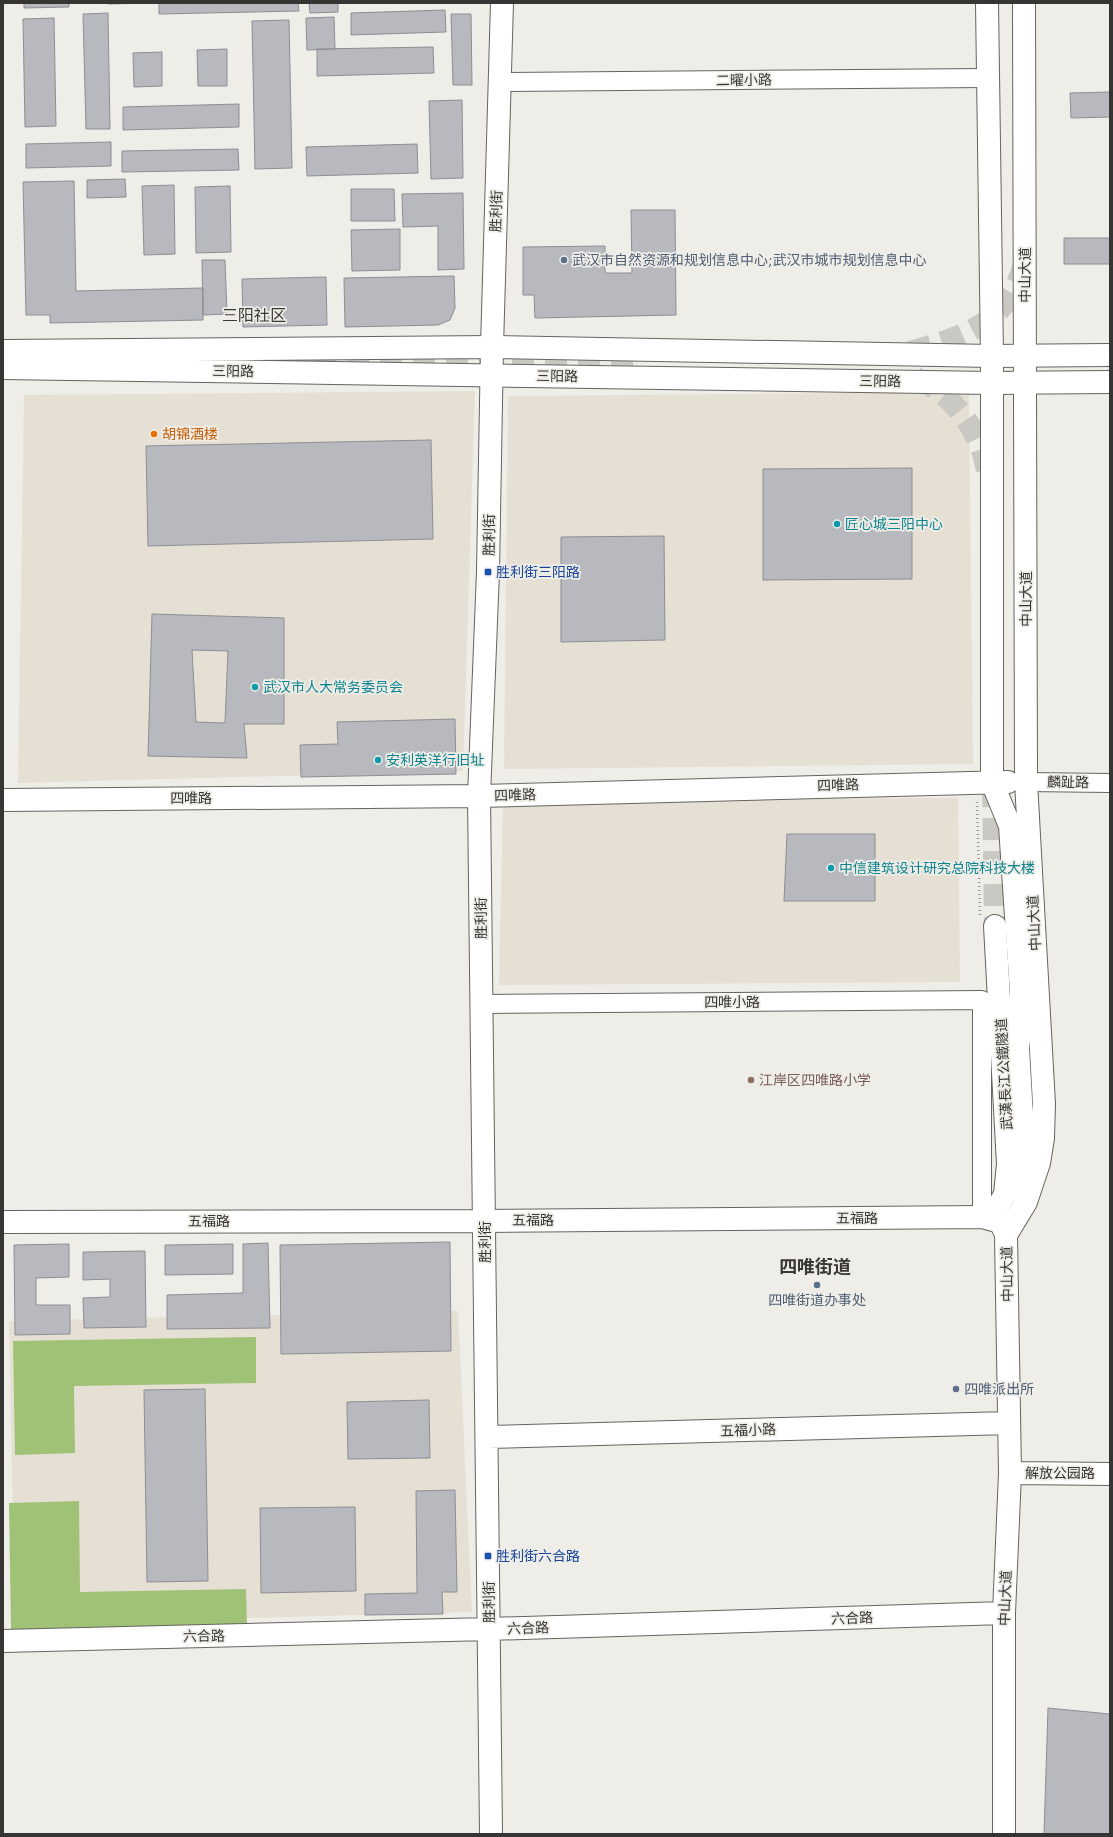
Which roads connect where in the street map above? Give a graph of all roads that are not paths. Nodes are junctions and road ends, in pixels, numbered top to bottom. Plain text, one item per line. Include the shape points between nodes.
1 (502, 3) edge
2 (986, 3) edge
3 (1024, 3) edge
4 (987, 78) junction
5 (500, 82) junction
6 (492, 347) junction
7 (3, 351) edge
8 (1110, 355) edge
9 (992, 356) junction
10 (1025, 356) junction
11 (3, 368) edge
12 (492, 375) junction
13 (1110, 382) edge
14 (992, 383) junction
15 (1026, 383) junction
16 (984, 781) junction
17 (1026, 782) junction
18 (1110, 783) edge
19 (479, 796) junction
20 (3, 800) edge
21 (987, 924) tunnel mouth
22 (982, 1000) joint
23 (482, 1004) junction
24 (485, 1221) junction
25 (3, 1222) edge
26 (995, 1223) junction
27 (1009, 1423) junction
28 (487, 1437) junction
29 (1010, 1473) junction
30 (1110, 1474) edge
31 (1004, 1614) junction
32 (489, 1629) junction
33 (3, 1641) edge
34 (491, 1834) edge
35 (1004, 1834) edge

1 - 5 main road, 胜利街
2 - 4 main road, 中山大道
3 - 10 main road, 中山大道
4 - 5 street, 二曜小路
4 - 9 main road, 中山大道
5 - 6 main road, 胜利街
6 - 7 main road, 三阳路
6 - 9 main road, 三阳路
6 - 12 main road, 胜利街
8 - 10 main road, 三阳路
9 - 10 main road, 三阳路
9 - 14 main road, 中山大道
10 - 15 main road, 中山大道
11 - 12 main road, 三阳路
12 - 14 main road, 三阳路
12 - 19 main road, 胜利街 via 488,572
13 - 15 main road, 三阳路
14 - 15 main road, 三阳路
14 - 16 main road, 中山大道
15 - 17 main road, 中山大道
16 - 17 main road, 四唯路
16 - 19 main road, 四唯路
16 - 26 main road, 中山大道 via 1010,826 1021,992 1018,1048 1024,1151 1020,1183 1015,1197
17 - 18 street, 麟趾路
17 - 26 main road, 中山大道 via 1044,1104 1043,1138 1039,1163 1026,1202
19 - 20 main road, 四唯路
19 - 23 main road, 胜利街
21 - 26 main road, 武漢長江公鐵隧道 via 1008,1164 1005,1194
22 - 23 street, 四唯小路
22 - 26 street, 中山大道
23 - 24 main road, 胜利街
24 - 25 main road, 五福路
24 - 26 main road, 五福路
24 - 28 main road, 胜利街
26 - 27 main road, 中山大道
27 - 28 main road, 五福小路
27 - 29 main road, 中山大道
28 - 32 main road, 胜利街
29 - 30 main road, 解放公园路
29 - 31 main road, 中山大道
31 - 32 main road, 六合路
31 - 35 main road, 中山大道
32 - 33 main road, 六合路
32 - 34 main road, 胜利街

